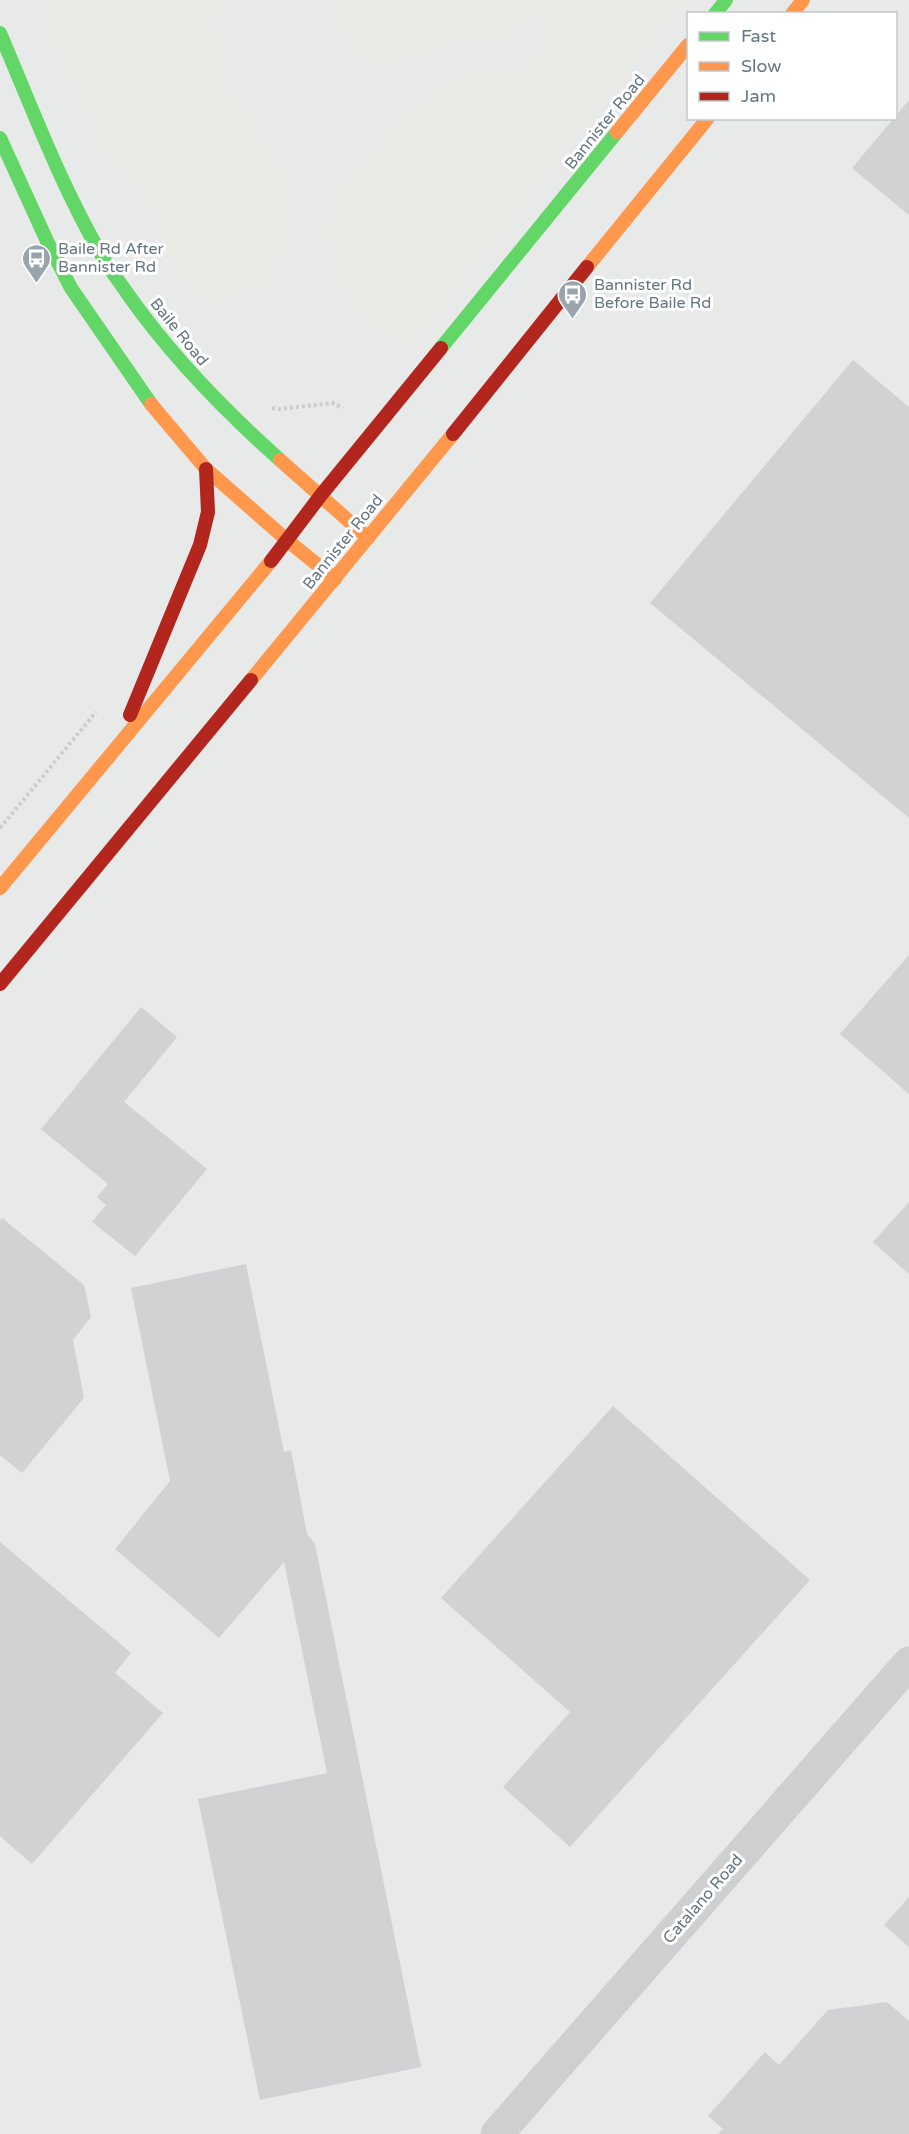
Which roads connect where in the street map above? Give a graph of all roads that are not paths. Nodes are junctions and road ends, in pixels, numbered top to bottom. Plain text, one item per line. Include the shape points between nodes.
1 (726, 0) edge
2 (803, 0) edge
3 (717, 12) edge
4 (794, 12) edge
5 (0, 33) edge
6 (687, 46) edge
7 (706, 120) edge
8 (0, 138) edge
9 (206, 469) junction
10 (321, 495) junction
11 (368, 538) junction
12 (288, 541) junction
13 (335, 579) junction
14 (118, 744) junction
15 (0, 888) edge
16 (0, 984) edge
17 (909, 1663) edge
18 (497, 2134) edge

1 - 3 main road
2 - 4 main road
5 - 10 main road, Baile Road via 66,186 108,265 144,317 238,423
6 - 10 main road, Bannister Road
7 - 11 main road, Bannister Road
8 - 9 main road via 71,288 151,404
9 - 12 main road
9 - 14 main road via 208,512 200,545
10 - 11 main road, Baile Road
10 - 12 main road, Bannister Road
11 - 13 main road, Bannister Road
12 - 13 main road
12 - 14 main road, Bannister Road
13 - 16 main road, Bannister Road
14 - 15 main road, Bannister Road
17 - 18 street, Catalano Road

